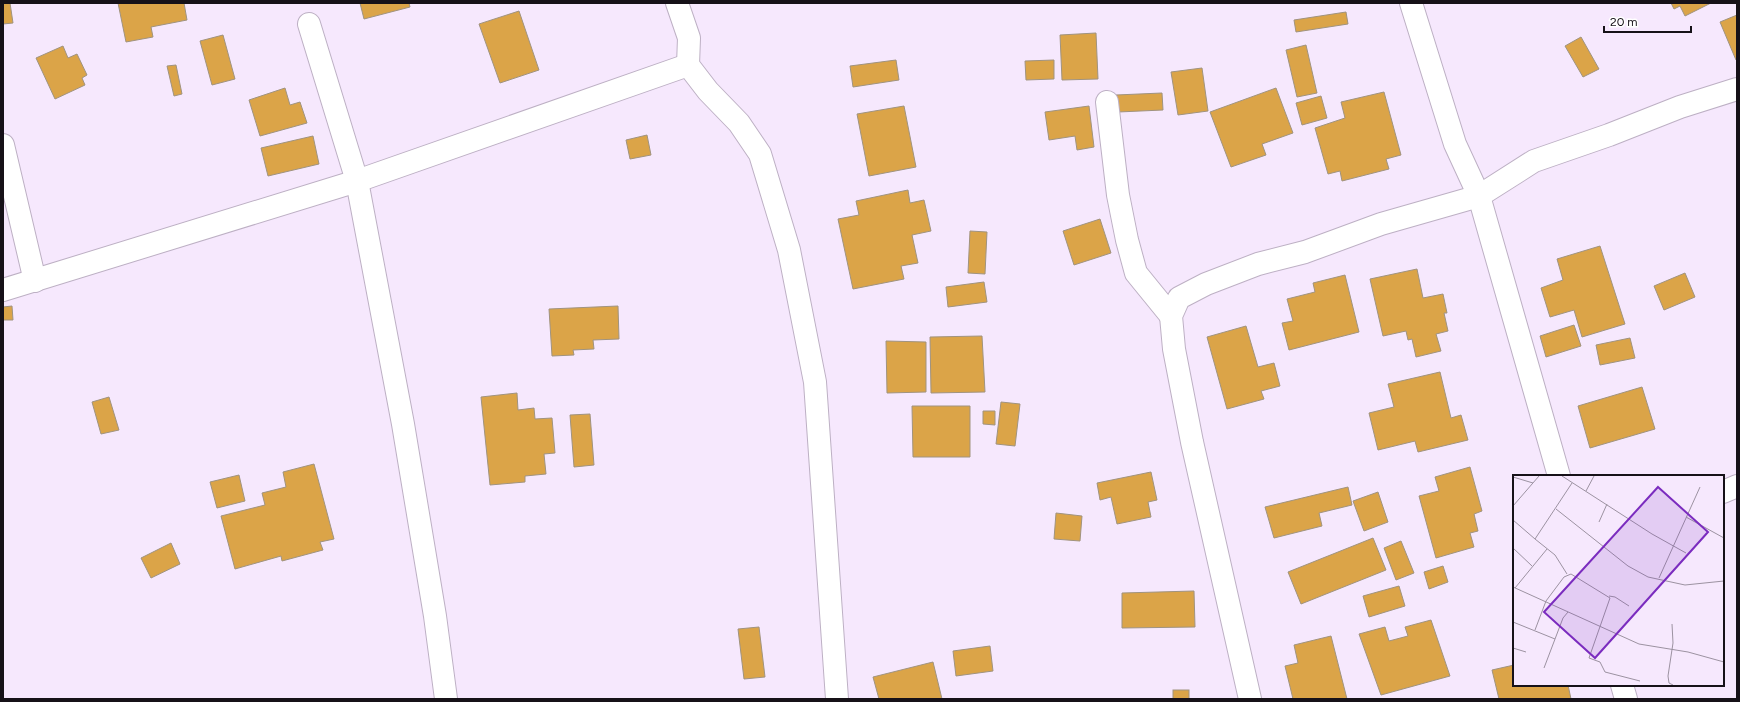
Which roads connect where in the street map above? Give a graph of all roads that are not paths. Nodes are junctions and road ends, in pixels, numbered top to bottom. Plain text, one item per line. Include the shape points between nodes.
1 (678, 3) edge
2 (1411, 3) edge
3 (309, 24) dead end
4 (688, 65) junction
5 (1737, 89) edge
6 (1107, 102) dead end
7 (3, 144) edge
8 (357, 181) junction
9 (1479, 196) junction
10 (35, 281) junction
11 (3, 290) edge
12 (1171, 316) junction
13 (1559, 475) edge
14 (1737, 486) edge
15 (1724, 492) edge
16 (1622, 686) edge
17 (446, 699) edge
18 (837, 699) edge
19 (1250, 699) edge
20 (1626, 699) edge

1 - 4 street via 689,38
2 - 9 street via 1455,144
3 - 8 street
4 - 8 street
4 - 18 street via 708,91 739,123 760,154 789,250 815,382
5 - 9 street via 1680,107 1534,161
6 - 12 street via 1118,194 1136,273
7 - 10 street
8 - 10 street
8 - 17 street via 403,424
9 - 12 street via 1381,224 1305,252 1258,264 1206,284 1179,298
9 - 13 street
10 - 11 street
12 - 19 street via 1174,349 1192,442
14 - 15 street
16 - 20 street

